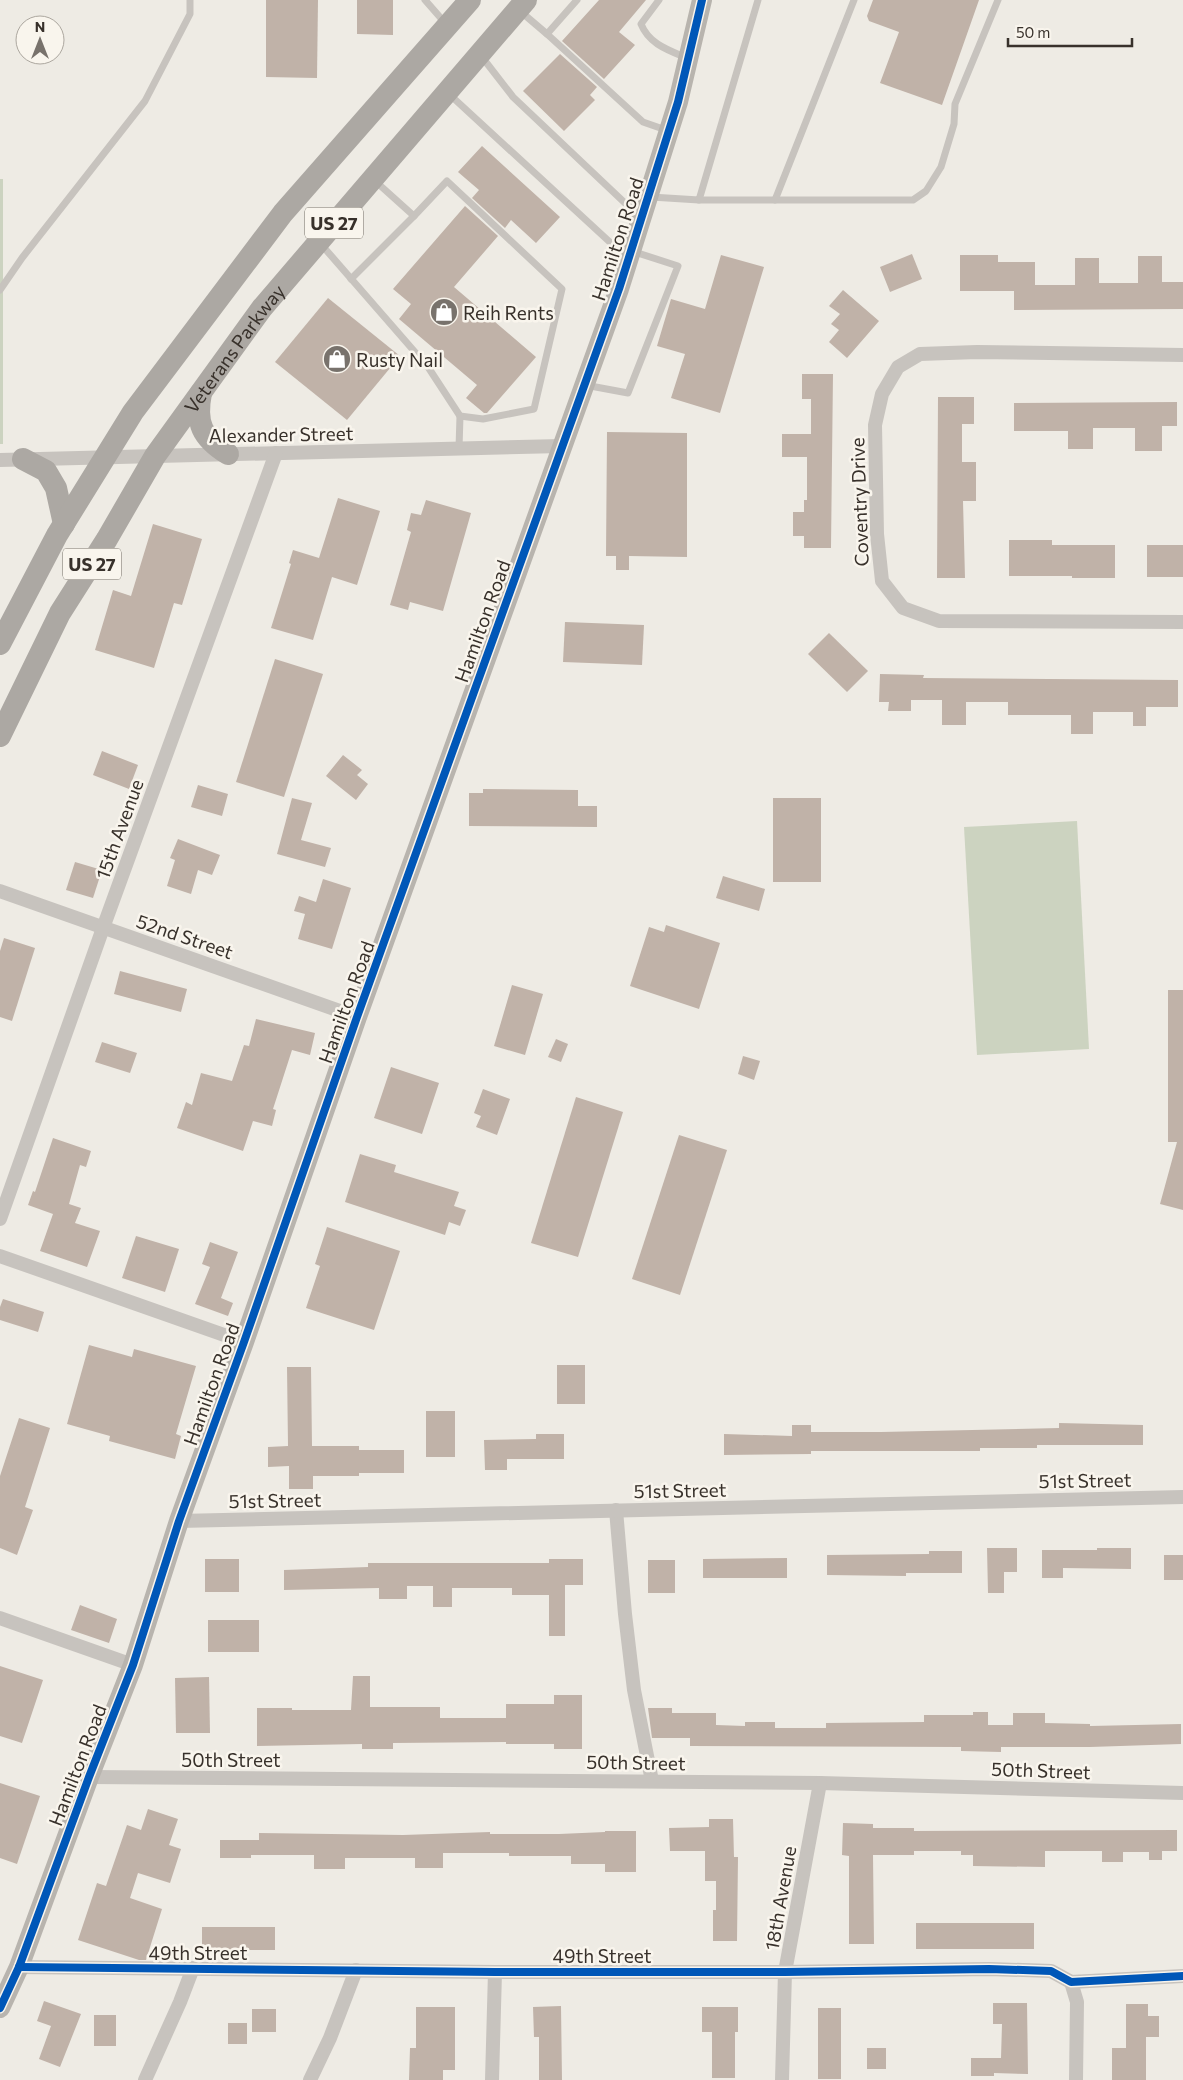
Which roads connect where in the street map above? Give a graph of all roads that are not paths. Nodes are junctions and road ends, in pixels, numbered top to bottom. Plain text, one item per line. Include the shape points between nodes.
1 (190, 0) edge
2 (425, 0) edge
3 (470, 0) edge
4 (577, 0) edge
5 (659, 0) edge
6 (702, 0) edge
7 (758, 0) edge
8 (854, 0) edge
9 (998, 0) edge
10 (522, 4) edge
11 (448, 26) junction
12 (547, 34) junction
13 (479, 53) junction
14 (688, 59) junction
15 (446, 91) junction
16 (669, 131) junction
17 (372, 178) junction
18 (699, 200) junction
19 (775, 200) junction
20 (646, 205) junction
21 (414, 216) junction
22 (318, 241) junction
23 (631, 252) junction
24 (351, 279) junction
25 (0, 290) edge
26 (1183, 355) edge
27 (584, 385) junction
28 (201, 393) junction
29 (460, 416) junction
30 (562, 446) junction
31 (459, 448) junction
32 (276, 453) junction
33 (228, 454) junction
34 (155, 456) junction
35 (105, 458) junction
36 (22, 459) junction
37 (0, 460) edge
38 (64, 524) junction
39 (1183, 622) edge
40 (0, 644) edge
41 (0, 736) edge
42 (0, 891) edge
43 (103, 928) junction
44 (357, 1017) junction
45 (0, 1219) edge
46 (0, 1256) edge
47 (244, 1342) junction
48 (1183, 1497) edge
49 (616, 1510) junction
50 (179, 1521) junction
51 (0, 1618) edge
52 (133, 1665) junction
53 (89, 1777) junction
54 (652, 1781) junction
55 (820, 1783) junction
56 (1183, 1793) edge
57 (19, 1967) junction
58 (192, 1968) junction
59 (356, 1970) junction
60 (495, 1972) junction
61 (785, 1972) junction
62 (1183, 1976) edge
63 (1070, 1982) junction
64 (0, 2008) edge
65 (145, 2080) edge
66 (310, 2080) edge
67 (492, 2080) edge
68 (782, 2080) edge
69 (1076, 2080) edge

1 - 25 lane via 190,14 146,101
2 - 11 lane
3 - 11 main road, US 27
4 - 12 lane
5 - 14 lane via 641,24 646,35
6 - 14 street, Hamilton Road
7 - 18 lane
8 - 19 lane
9 - 19 lane via 955,104 954,124 941,167 926,191 913,200
10 - 12 lane
10 - 13 main road, Veterans Parkway / US 27
11 - 35 main road, US 27 via 283,213 133,412
12 - 16 lane via 643,122
13 - 15 main road, Veterans Parkway / US 27
13 - 20 lane via 513,97 626,204
14 - 16 street, Hamilton Road
15 - 17 main road, Veterans Parkway / US 27
15 - 23 lane via 612,245
16 - 20 street, Hamilton Road
17 - 21 lane
17 - 22 main road, Veterans Parkway / US 27
18 - 19 lane
18 - 20 lane
20 - 23 street, Hamilton Road
21 - 24 lane
21 - 29 lane via 447,181 562,289 534,409 483,419
22 - 24 lane
22 - 28 main road, Veterans Parkway / US 27 via 262,308
23 - 27 street, Hamilton Road
23 - 27 lane via 678,266 628,393
24 - 29 lane via 428,367
26 - 39 street, Coventry Drive via 920,354 898,367 882,394 875,425 877,534 882,580 903,608 939,621
27 - 30 street, Hamilton Road
28 - 33 main road via 197,411 204,431 212,444
28 - 34 main road, Veterans Parkway / US 27
29 - 31 lane
30 - 31 street, Alexander Street
30 - 44 street, Hamilton Road
31 - 32 street, Alexander Street
32 - 33 street, Alexander Street
32 - 43 street, 15th Avenue
33 - 34 street, Alexander Street
34 - 35 street, Alexander Street
34 - 41 main road, Veterans Parkway / US 27 via 60,613
35 - 36 street, Alexander Street
35 - 38 main road, US 27
36 - 37 street, Alexander Street
36 - 38 main road via 46,470 56,488
38 - 40 main road, US 27
42 - 43 street, 52nd Street
43 - 44 street, 52nd Street
43 - 45 street, 15th Avenue
44 - 47 street, Hamilton Road
46 - 47 street
47 - 50 street, Hamilton Road
48 - 49 street, 51st Street
49 - 50 street, 51st Street
49 - 54 street via 634,1690
50 - 52 street, Hamilton Road
51 - 52 street
52 - 53 street, Hamilton Road
53 - 54 street, 50th Street
53 - 57 street, Hamilton Road
54 - 55 street, 50th Street
55 - 56 street, 50th Street
55 - 61 street, 18th Avenue
57 - 58 street, 49th Street
57 - 64 street, Hamilton Road
58 - 59 street, 49th Street
58 - 65 street
59 - 60 street, 49th Street
59 - 66 street
60 - 61 street, 49th Street
60 - 67 street
61 - 63 street, 49th Street via 1051,1971
61 - 68 street, 18th Avenue
62 - 63 street, 49th Street
63 - 69 street via 1077,2002

